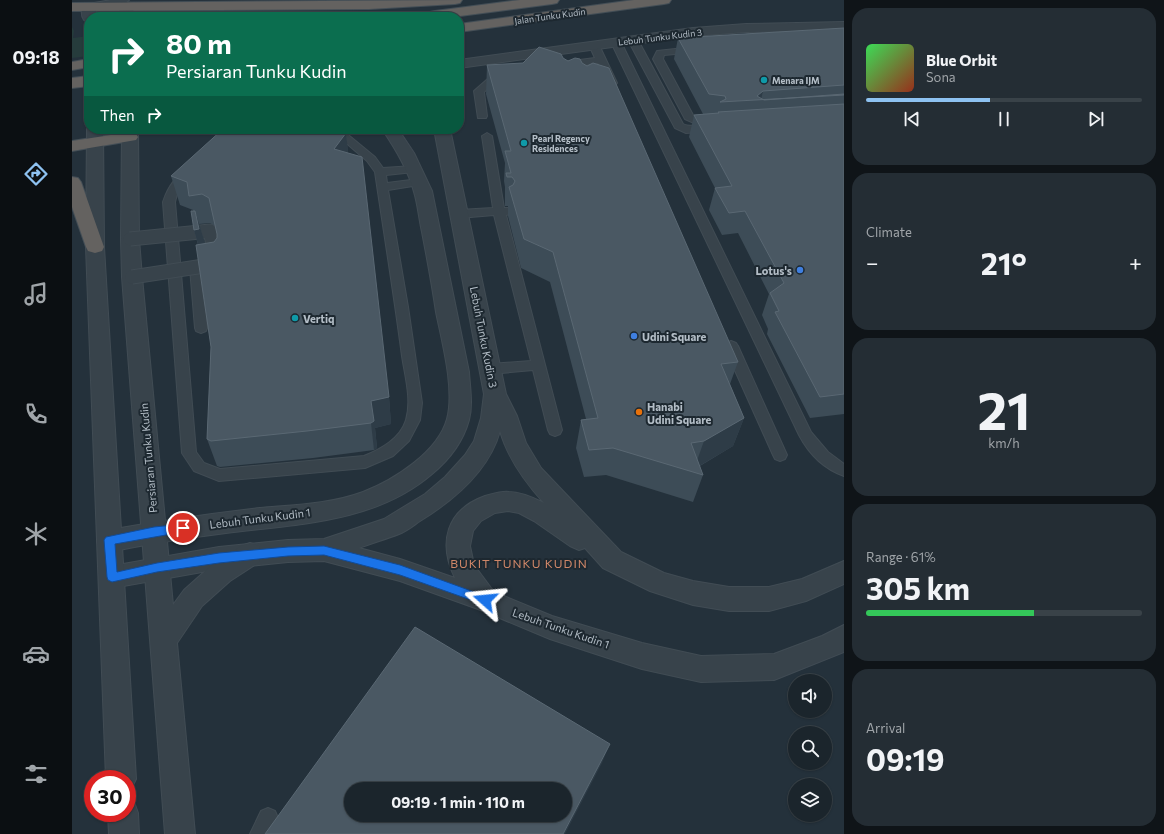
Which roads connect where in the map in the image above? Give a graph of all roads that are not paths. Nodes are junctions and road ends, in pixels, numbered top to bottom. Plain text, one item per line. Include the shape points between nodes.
1 (455, 0) edge
2 (552, 0) edge
3 (664, 0) edge
4 (72, 7) edge
5 (126, 8) edge
6 (89, 12) edge
7 (460, 12) edge
8 (844, 26) edge
9 (464, 27) edge
10 (650, 38) junction
11 (633, 40) junction
12 (616, 42) junction
13 (594, 45) junction
14 (705, 49) edge
15 (660, 53) junction
16 (601, 60) junction
17 (478, 62) junction
18 (464, 63) edge
19 (84, 64) edge
20 (72, 66) edge
21 (464, 67) edge
22 (557, 68) edge
23 (508, 74) edge
24 (84, 82) edge
25 (72, 83) edge
26 (616, 94) edge
27 (482, 116) dead end
28 (118, 134) edge
29 (130, 134) edge
30 (341, 134) edge
31 (393, 134) edge
32 (443, 134) edge
33 (95, 136) edge
34 (487, 136) dead end
35 (72, 146) edge
36 (199, 164) edge
37 (380, 172) junction
38 (417, 176) junction
39 (72, 182) edge
40 (382, 187) junction
41 (503, 211) junction
42 (459, 214) junction
43 (130, 239) junction
44 (95, 247) junction
45 (196, 268) junction
46 (132, 277) junction
47 (201, 328) dead end
48 (727, 339) edge
49 (538, 365) junction
50 (490, 369) junction
51 (495, 394) junction
52 (555, 430) dead end
53 (780, 455) dead end
54 (844, 470) edge
55 (154, 532) junction
56 (110, 540) junction
57 (324, 550) junction
58 (250, 554) junction
59 (612, 560) junction
60 (157, 568) junction
61 (844, 572) edge
62 (112, 577) junction
63 (485, 600) junction
64 (844, 637) edge
65 (163, 641) junction
66 (121, 770) edge
67 (123, 822) edge
68 (124, 834) edge
69 (180, 834) edge

1 - 5 highway via 409,5
2 - 7 highway, Jalan Tunku Kudin
3 - 9 highway, Jalan Tunku Kudin
4 - 6 highway
5 - 6 highway
8 - 10 street, Lebuh Tunku Kudin 3 via 746,28
10 - 11 street, Lebuh Tunku Kudin 3
10 - 15 lane
11 - 12 street, Lebuh Tunku Kudin 3
11 - 15 lane via 679,126 690,130 724,124 689,117 658,59
12 - 13 street, Lebuh Tunku Kudin 3
12 - 54 lane via 806,435 817,452 834,467
13 - 16 lane
13 - 17 street, Lebuh Tunku Kudin 3
14 - 15 lane
16 - 22 lane via 574,67
16 - 26 lane
17 - 18 street, Lebuh Tunku Kudin 3
17 - 21 street, Lebuh Tunku Kudin 3
19 - 20 highway
23 - 27 lane via 493,79 479,91
24 - 25 highway
28 - 33 highway
29 - 43 street, Persiaran Tunku Kudin
30 - 37 lane via 371,159
31 - 38 street
32 - 42 street, Lebuh Tunku Kudin 3
33 - 35 highway
33 - 44 street
34 - 41 lane
36 - 40 lane via 173,189 169,202 189,454 199,467 219,475 365,462 388,452 404,437 413,420 415,403
37 - 38 lane
37 - 40 lane
38 - 40 lane
38 - 55 street, Lebuh Tunku Kudin 1 via 425,201 458,372 458,421 449,441 426,467 391,490 357,504 315,512
39 - 44 highway
41 - 42 lane
41 - 49 lane
42 - 50 street, Lebuh Tunku Kudin 3
43 - 45 lane, bridge via 210,231 217,264
43 - 46 street, Persiaran Tunku Kudin
44 - 56 street
45 - 46 lane, bridge
45 - 47 lane
46 - 55 street, Persiaran Tunku Kudin
48 - 53 lane
49 - 50 lane
49 - 52 lane
50 - 51 street, Lebuh Tunku Kudin 3
51 - 57 street, Lebuh Tunku Kudin 3 via 485,444 453,484 433,501 392,526
51 - 59 street via 506,416 515,445 533,475
55 - 56 street, Lebuh Tunku Kudin 1
55 - 60 street, Persiaran Tunku Kudin
56 - 62 street
57 - 58 street, Lebuh Tunku Kudin 1
57 - 63 street, Lebuh Tunku Kudin 1 via 400,570
58 - 60 street, Lebuh Tunku Kudin 1
58 - 65 street via 221,573 193,598
59 - 61 street via 659,583 693,593 729,599 769,599 806,590
59 - 63 street via 540,513 519,503 492,503 472,513 461,527 458,541 464,572
60 - 62 street, Lebuh Tunku Kudin 1
60 - 65 street, Persiaran Tunku Kudin
62 - 66 street
63 - 64 street, Lebuh Tunku Kudin 1 via 558,629 642,656 701,669 774,667 831,645
65 - 69 street, Persiaran Tunku Kudin
67 - 68 street

